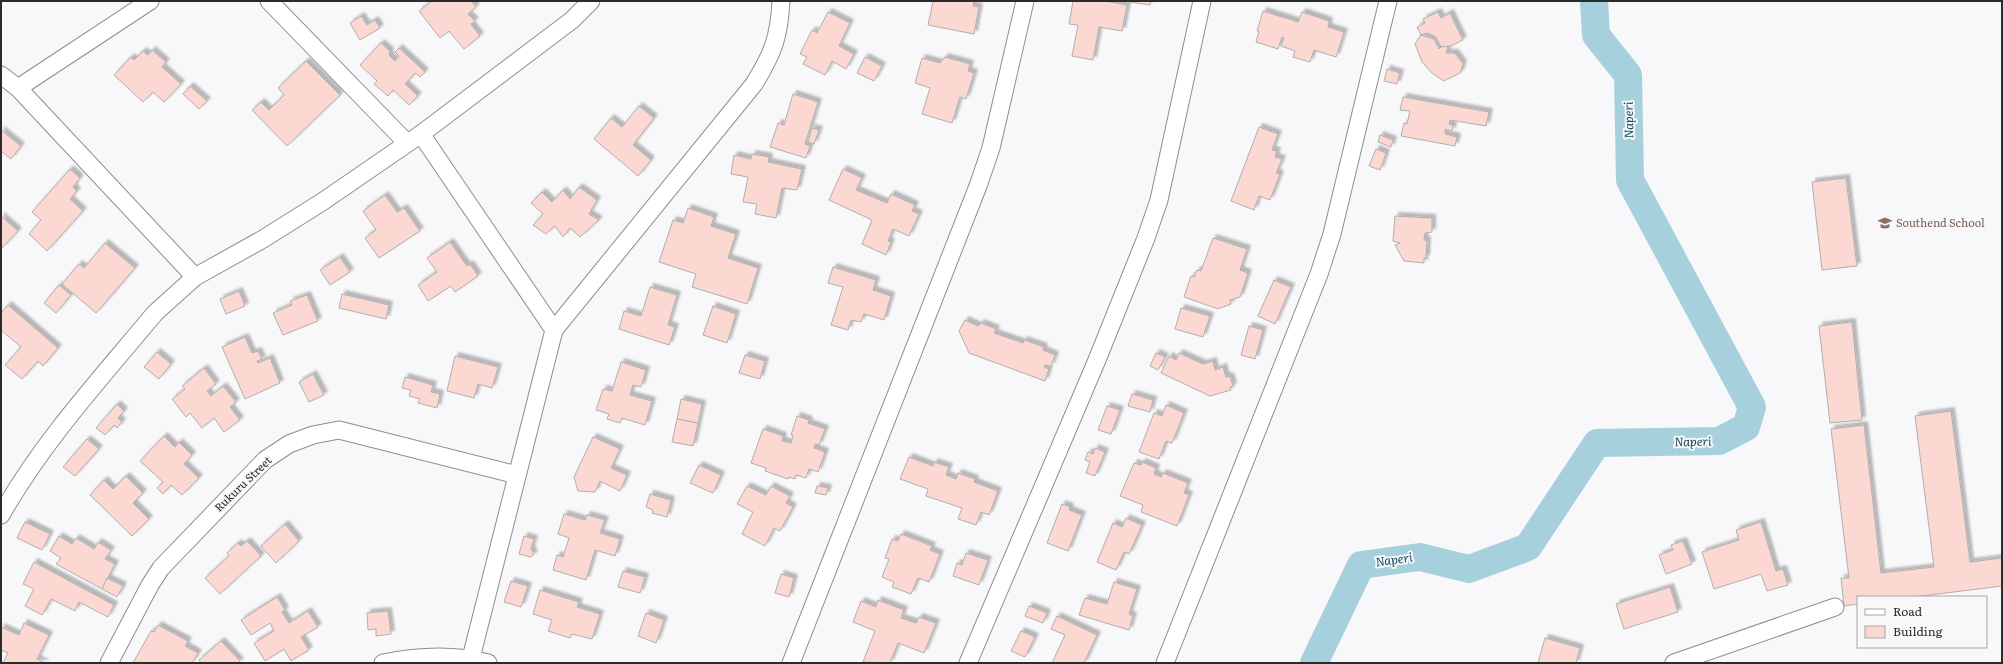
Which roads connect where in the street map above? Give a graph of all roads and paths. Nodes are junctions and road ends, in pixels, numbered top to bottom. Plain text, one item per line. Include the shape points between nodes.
1 (150, 1) edge
2 (269, 1) edge
3 (591, 1) edge
4 (781, 1) edge
5 (1025, 1) edge
6 (1202, 1) edge
7 (1388, 1) edge
8 (1, 75) edge
9 (18, 88) junction
10 (414, 139) junction
11 (195, 277) junction
12 (554, 330) junction
13 (517, 475) junction
14 (1, 515) edge
15 (1835, 607) dead end
16 (471, 658) junction
17 (110, 663) edge
18 (383, 663) edge
19 (488, 663) edge
20 (791, 663) edge
21 (968, 663) edge
22 (1165, 663) edge
23 (1674, 663) edge

1 - 9 street
2 - 10 street
3 - 10 street via 572,20
4 - 12 street via 780,27 771,57 754,84
5 - 20 street via 991,148 978,186
6 - 21 street via 1159,200 1146,238
7 - 22 street via 1332,234 1319,274
8 - 9 street
9 - 11 street
10 - 11 street via 263,239
10 - 12 street
11 - 14 street via 155,313 58,429 16,488
12 - 13 street
13 - 16 street
13 - 17 street, Rukuru Street via 339,430 313,434 289,444 265,460 161,568
15 - 23 street
16 - 18 street via 414,657
16 - 19 street

